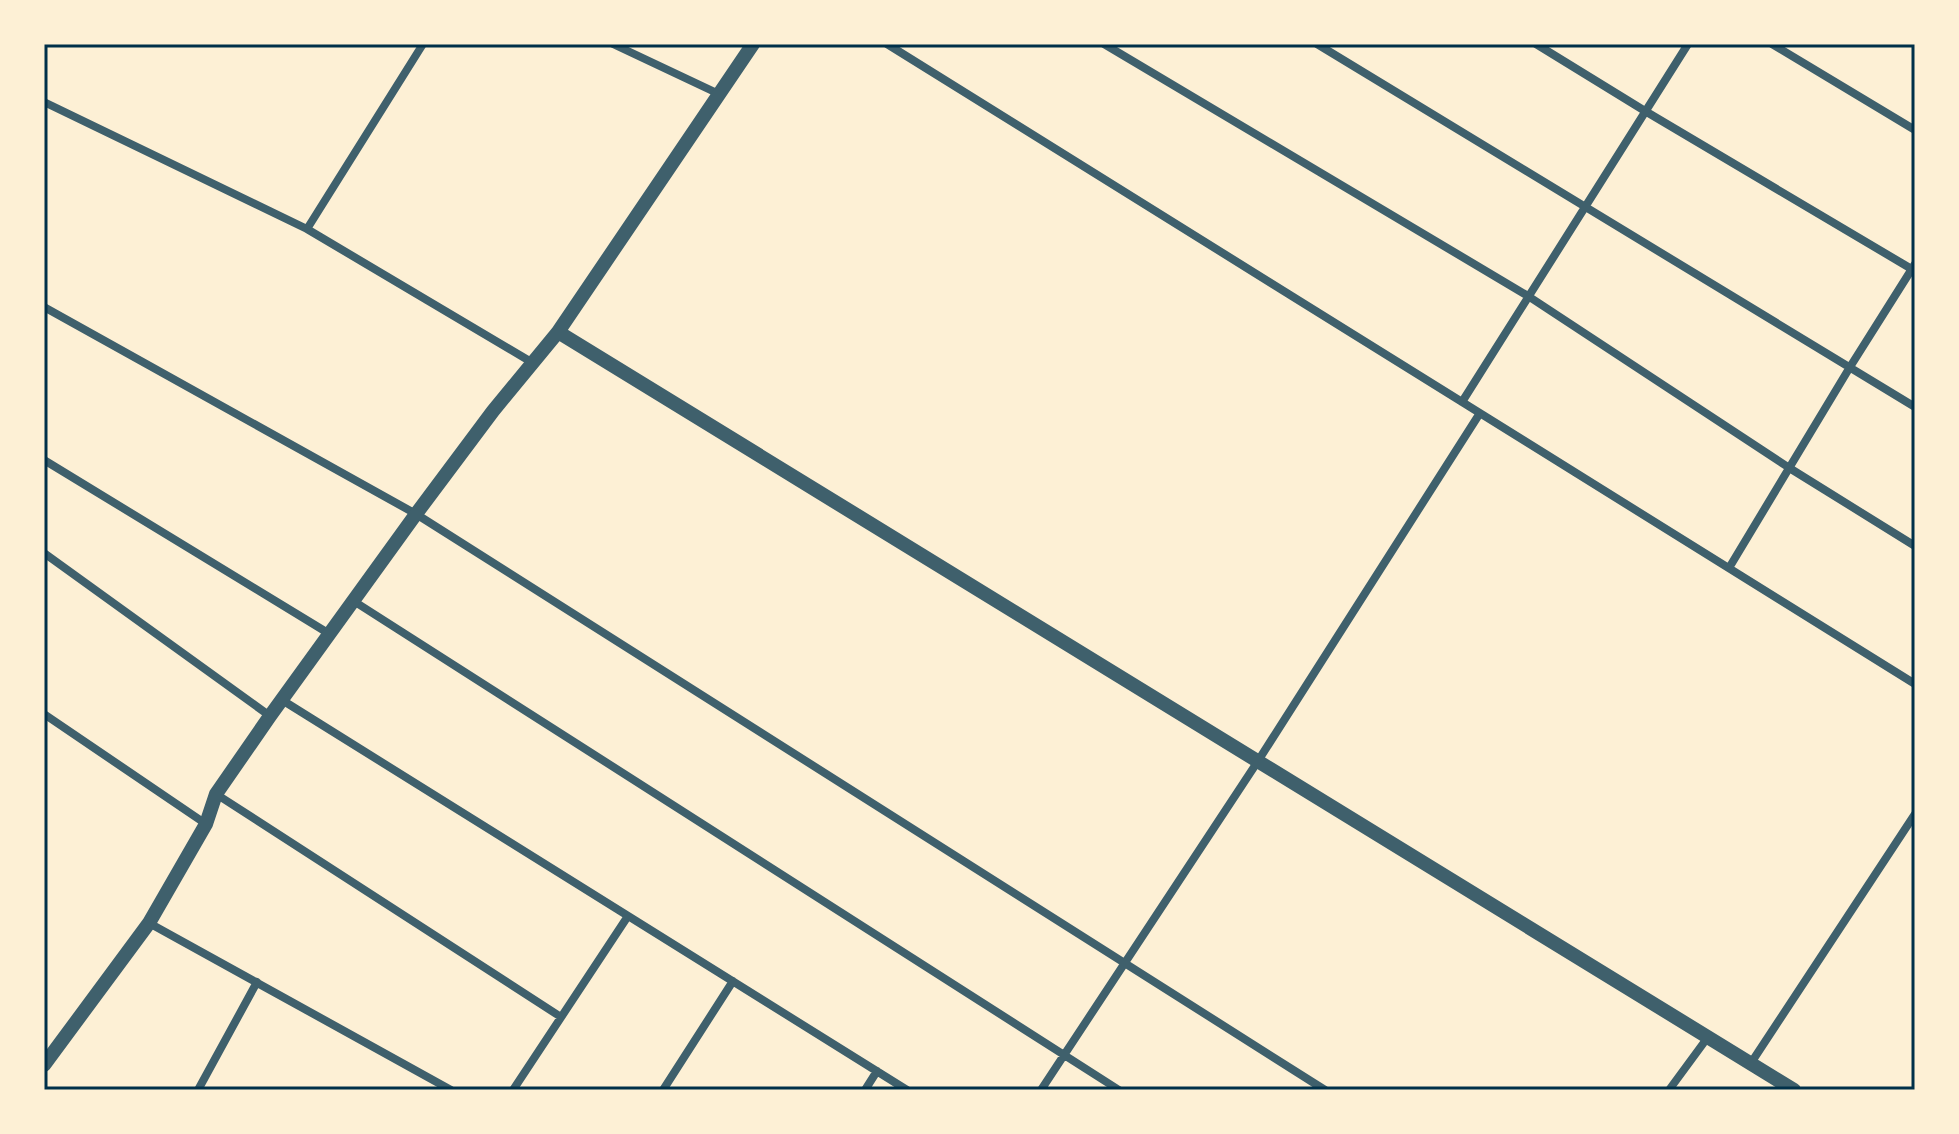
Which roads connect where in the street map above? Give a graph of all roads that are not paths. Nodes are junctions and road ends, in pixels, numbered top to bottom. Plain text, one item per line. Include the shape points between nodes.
1 (423, 44) edge
2 (613, 44) edge
3 (753, 44) edge
4 (887, 44) edge
5 (1104, 44) edge
6 (1317, 44) edge
7 (1536, 44) edge
8 (1688, 44) edge
9 (1772, 44) edge
10 (719, 94) junction
11 (44, 102) edge
12 (1645, 111) junction
13 (1915, 130) edge
14 (1587, 206) junction
15 (307, 229) junction
16 (1914, 268) edge
17 (1528, 296) junction
18 (44, 307) edge
19 (558, 332) junction
20 (533, 363) junction
21 (1850, 367) junction
22 (1462, 402) junction
23 (1915, 407) edge
24 (1480, 413) junction
25 (44, 460) edge
26 (1791, 469) junction
27 (416, 514) junction
28 (1915, 546) edge
29 (44, 553) edge
30 (1729, 568) junction
31 (352, 600) junction
32 (328, 633) junction
33 (1915, 684) edge
34 (282, 700) junction
35 (44, 714) edge
36 (270, 716) junction
37 (1258, 761) junction
38 (216, 794) junction
39 (1915, 814) edge
40 (206, 824) junction
41 (628, 916) junction
42 (149, 923) junction
43 (1124, 963) junction
44 (733, 981) junction
45 (257, 982) junction
46 (561, 1017) junction
47 (1708, 1037) junction
48 (1065, 1055) junction
49 (1751, 1063) junction
50 (44, 1065) edge
51 (877, 1071) junction
52 (198, 1090) edge
53 (451, 1090) edge
54 (513, 1090) edge
55 (663, 1090) edge
56 (865, 1090) edge
57 (907, 1090) edge
58 (1041, 1090) edge
59 (1119, 1090) edge
60 (1325, 1090) edge
61 (1669, 1090) edge
62 (1794, 1090) edge

1 - 15 street
2 - 10 street
3 - 10 street
4 - 22 street
5 - 17 street
6 - 14 street
7 - 12 street
8 - 12 street
9 - 13 street
10 - 19 street
11 - 15 street
12 - 14 street
12 - 16 street
14 - 17 street
14 - 21 street
15 - 20 street
16 - 21 street
17 - 22 street
17 - 26 street
18 - 27 street
19 - 20 street
19 - 37 street
20 - 27 street
21 - 23 street
21 - 26 street
22 - 24 street
24 - 30 street
24 - 37 street
25 - 32 street
26 - 28 street
26 - 30 street
27 - 31 street
27 - 43 street
29 - 36 street
30 - 33 street
31 - 32 street
31 - 48 street
32 - 34 street
34 - 36 street
34 - 41 street
35 - 40 street
36 - 38 street
37 - 43 street
37 - 47 street
38 - 40 street
38 - 46 street
39 - 49 street
40 - 42 street
41 - 44 street
41 - 46 street
42 - 45 street
42 - 50 street
43 - 48 street
43 - 60 street
44 - 51 street
44 - 55 street
45 - 52 street
45 - 53 street
46 - 54 street
47 - 49 street
47 - 61 street
48 - 58 street
48 - 59 street
49 - 62 street
51 - 56 street
51 - 57 street

